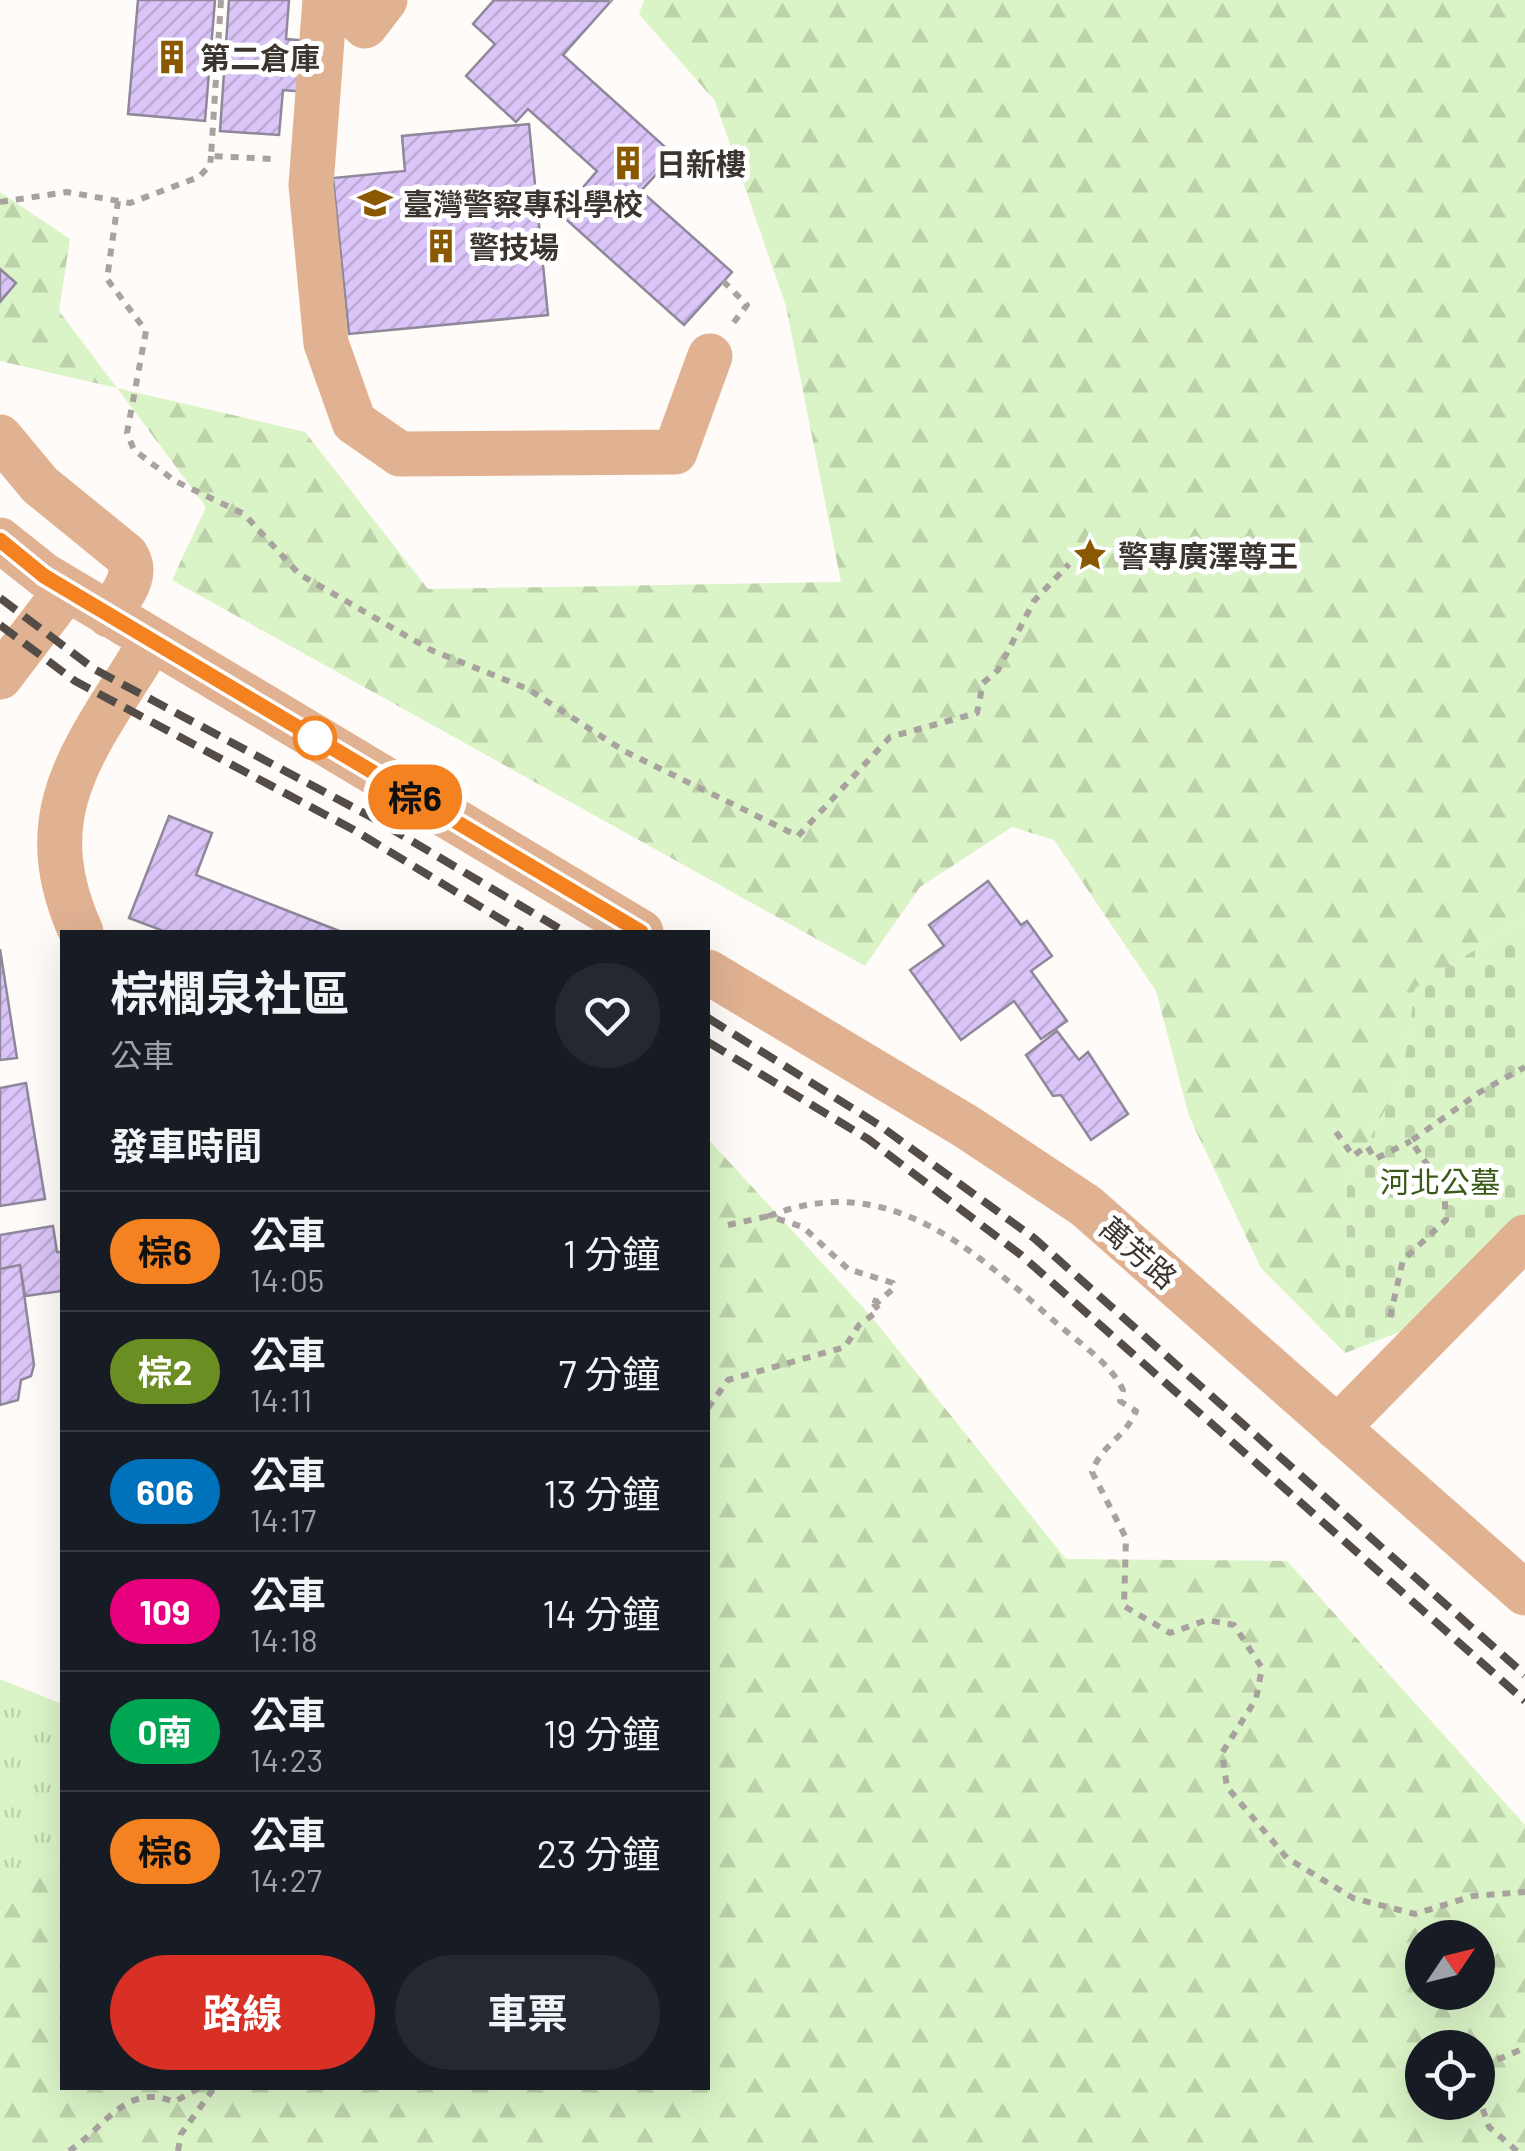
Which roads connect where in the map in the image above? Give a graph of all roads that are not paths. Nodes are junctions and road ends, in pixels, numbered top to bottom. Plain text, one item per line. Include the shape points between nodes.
1 (325, 0) edge
2 (338, 0) edge
3 (385, 0) edge
4 (710, 356) road end
5 (0, 436) edge
6 (0, 540) edge
7 (67, 589) junction
8 (109, 614) junction
9 (152, 640) junction
10 (0, 677) edge
11 (80, 930) edge
12 (638, 930) edge
13 (710, 973) edge
14 (1525, 1237) edge
15 (1337, 1428) junction
16 (1525, 1593) edge

1 - 4 street via 312,185 326,343 354,422 400,454 675,452
2 - 3 street via 365,26
5 - 8 street via 40,485 132,565
6 - 7 street
7 - 8 street
7 - 10 street
8 - 9 street
9 - 11 street via 73,773 62,805 56,855
9 - 12 street
13 - 15 street, 萬芳路 via 1086,1206
14 - 15 street
15 - 16 street, 萬芳路

